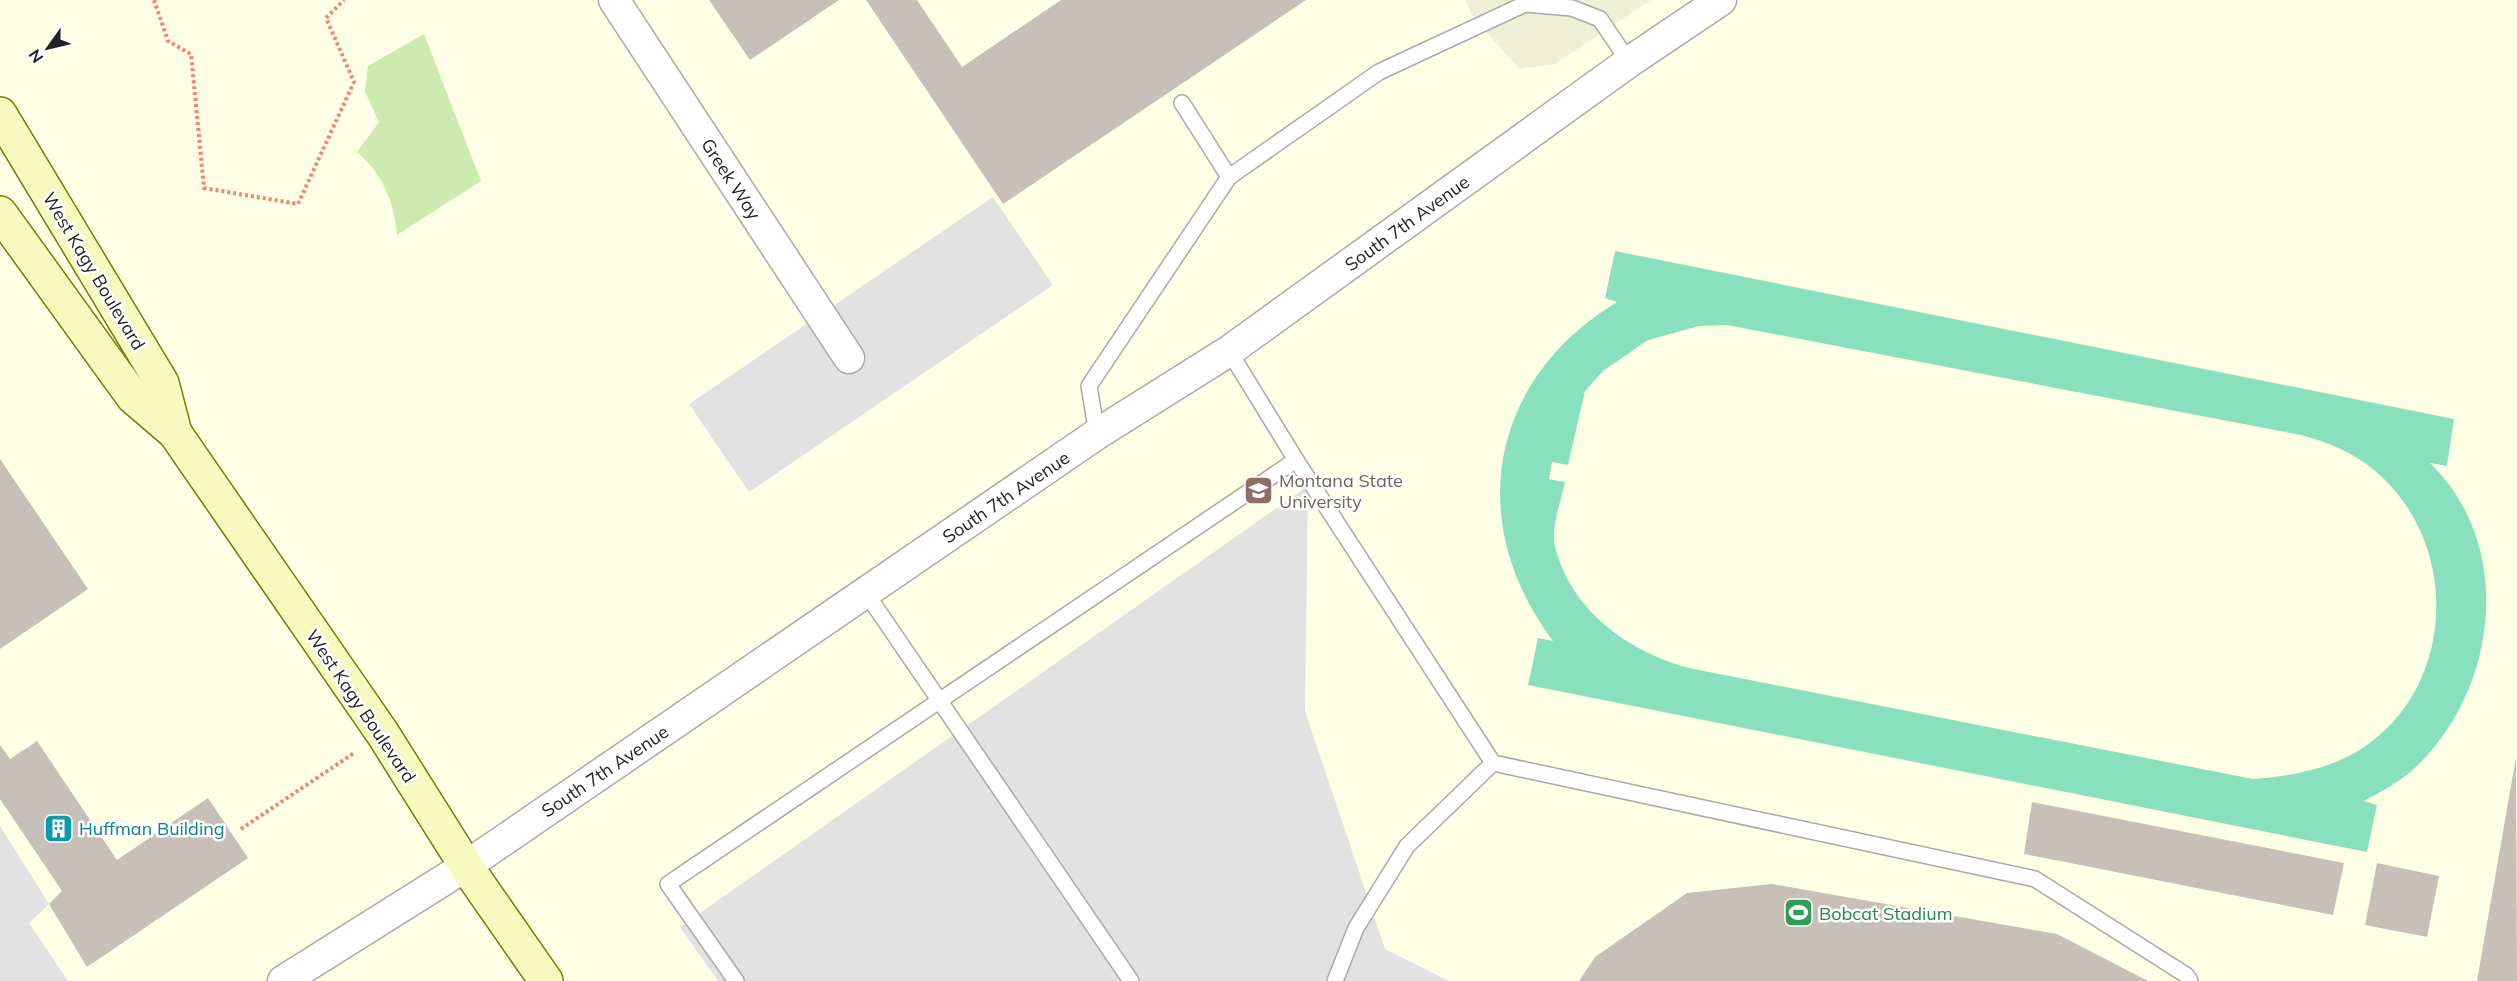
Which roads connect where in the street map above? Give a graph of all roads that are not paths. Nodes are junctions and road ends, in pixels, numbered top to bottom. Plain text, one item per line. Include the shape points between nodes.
1 (614, 0) edge
2 (1722, 0) edge
3 (1629, 62) junction
4 (1182, 103) dead end
5 (0, 114) edge
6 (1229, 177) junction
7 (0, 213) edge
8 (1229, 351) junction
9 (849, 358) dead end
10 (175, 433) junction
11 (1097, 434) junction
12 (1296, 460) junction
13 (866, 593) junction
14 (939, 701) junction
15 (1493, 763) junction
16 (466, 866) junction
17 (283, 981) edge
18 (546, 981) edge
19 (736, 981) edge
20 (1131, 981) edge
21 (1335, 981) edge
22 (2190, 981) edge

1 - 9 street, Greek Way
2 - 3 street, South 7th Avenue
3 - 6 lane via 1600,19 1572,8 1525,4 1379,72
3 - 8 street, South 7th Avenue
4 - 6 lane
5 - 10 main road, West Kagy Boulevard via 162,383
6 - 11 lane via 1089,386
7 - 10 main road, West Kagy Boulevard via 133,397
8 - 11 street, South 7th Avenue
8 - 12 lane
10 - 16 main road, West Kagy Boulevard via 382,734
11 - 13 street, South 7th Avenue
12 - 14 lane
12 - 15 lane
13 - 14 lane
13 - 16 street, South 7th Avenue
14 - 19 lane via 668,884
14 - 20 lane
15 - 21 lane via 1407,846 1356,928
15 - 22 lane via 2035,879
16 - 17 street, South 7th Avenue
16 - 18 main road, West Kagy Boulevard

